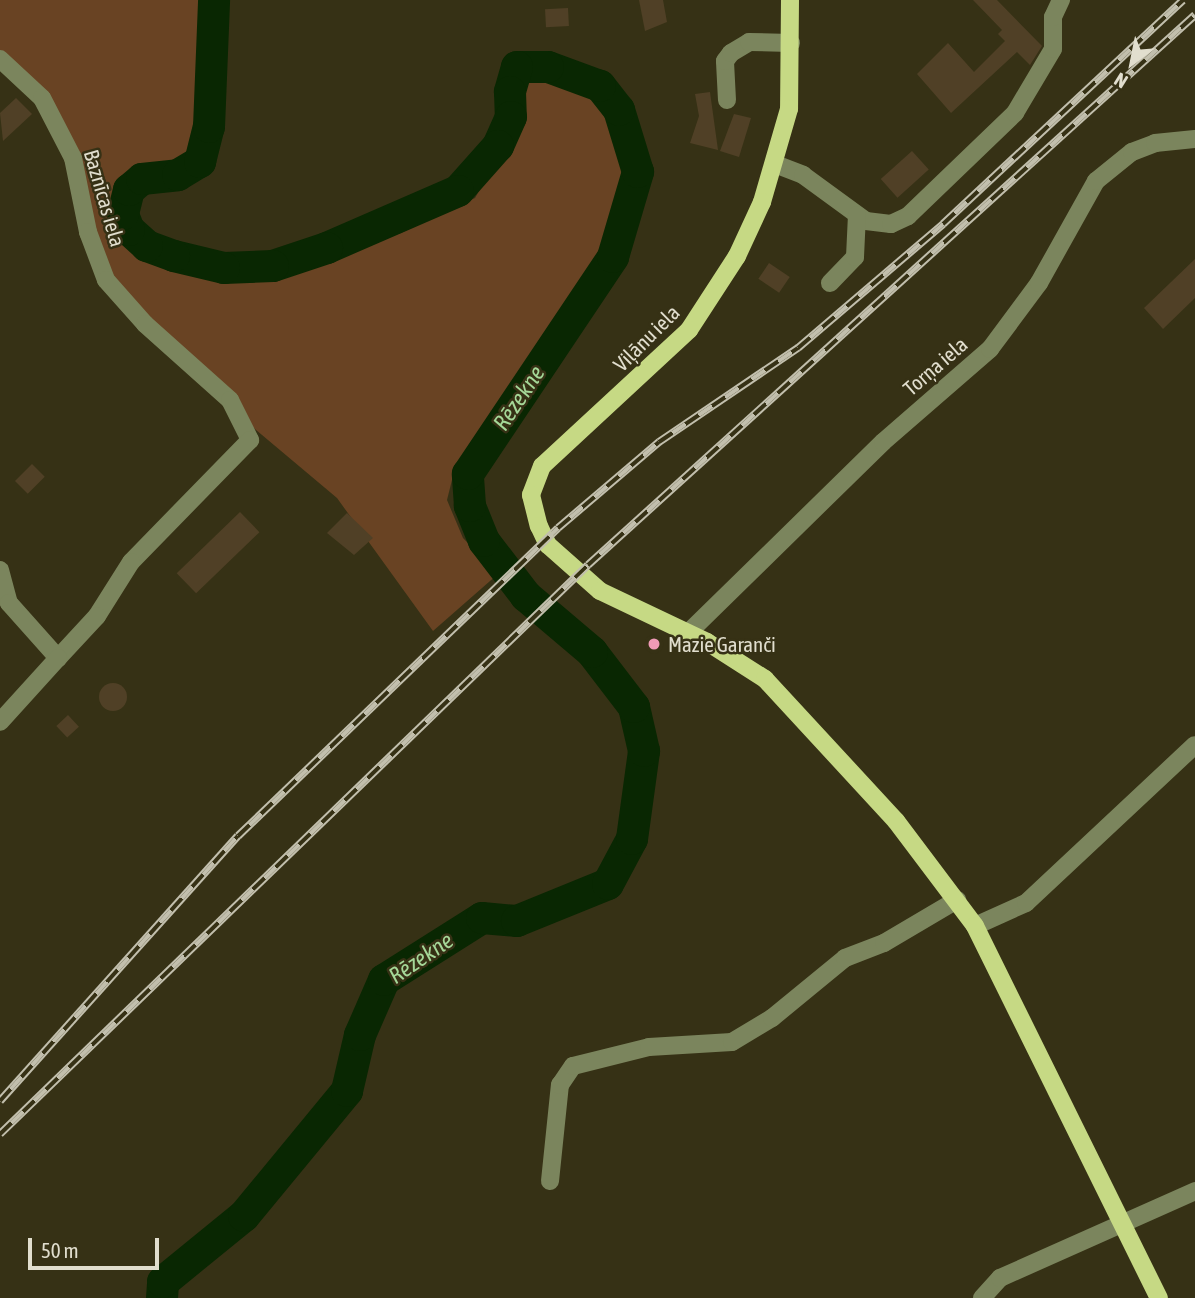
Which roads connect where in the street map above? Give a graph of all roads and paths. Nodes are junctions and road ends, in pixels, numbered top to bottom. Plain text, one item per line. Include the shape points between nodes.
1 (790, 0) edge
2 (1061, 0) edge
3 (791, 43) junction
4 (0, 59) edge
5 (727, 100) dead end
6 (1195, 139) edge
7 (775, 164) junction
8 (857, 215) junction
9 (830, 283) dead end
10 (0, 570) edge
11 (688, 633) junction
12 (58, 658) junction
13 (0, 722) edge
14 (1195, 745) edge
15 (957, 900) junction
16 (975, 926) junction
17 (550, 1181) dead end
18 (1195, 1191) edge
19 (1123, 1227) junction
20 (982, 1298) edge
21 (1159, 1298) edge

1 - 3 main road, Viļānu iela
2 - 8 street via 1053,17 1053,50 1023,100 908,216 879,225
3 - 5 street via 749,43 731,53 725,61
3 - 7 main road, Viļānu iela via 789,108
4 - 12 street, Baznīcas iela via 42,97 73,158 88,232 106,280 145,324 230,400 250,440 131,562 97,616
6 - 11 street, Torņa iela via 1155,144 1110,167 1084,196 1017,316 990,349 883,442
7 - 8 street via 803,175
7 - 11 main road, Viļānu iela via 737,256 708,305 668,353 553,454 542,466 531,495 548,545 600,591
8 - 9 street via 855,257
10 - 12 street via 9,603
11 - 15 main road, Viļānu iela via 747,666 784,695 896,821
12 - 13 street
14 - 16 street via 1026,903
15 - 16 main road, Viļānu iela
15 - 17 street via 884,943 845,958 772,1018 732,1042 649,1047 573,1066 560,1085
16 - 19 main road, Viļānu iela
18 - 19 street
19 - 20 street via 1000,1278
19 - 21 main road, Viļānu iela

